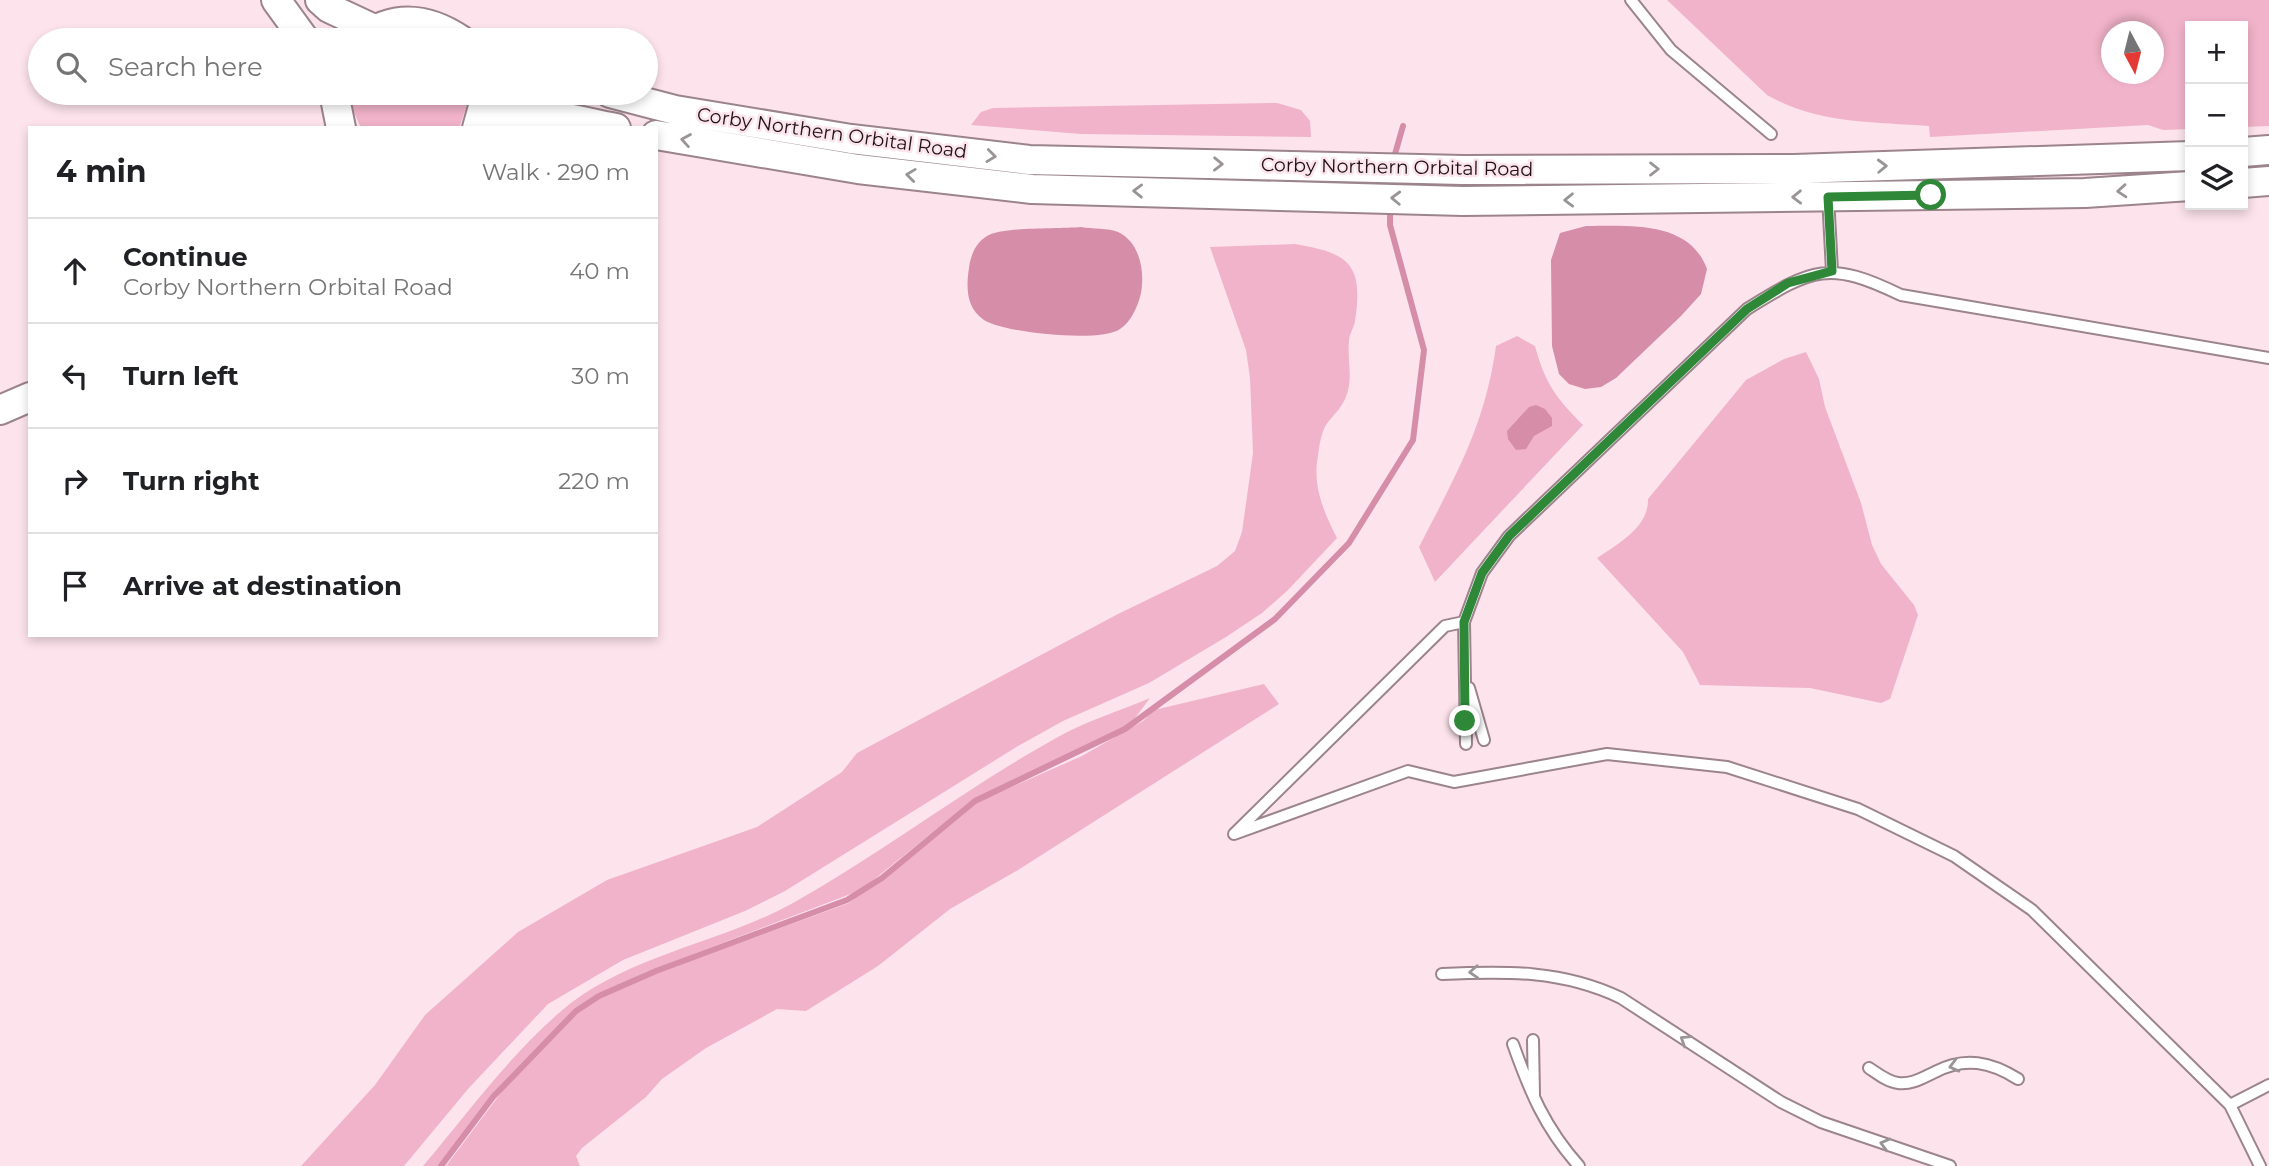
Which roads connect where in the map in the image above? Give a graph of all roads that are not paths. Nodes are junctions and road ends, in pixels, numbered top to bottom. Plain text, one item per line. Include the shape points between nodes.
1 (276, 0) edge
2 (320, 0) edge
3 (1631, 0) edge
4 (296, 28) edge
5 (358, 28) edge
6 (381, 28) edge
7 (442, 28) edge
8 (336, 105) edge
9 (482, 105) edge
10 (656, 105) edge
11 (341, 126) edge
12 (478, 126) edge
13 (605, 126) edge
14 (1771, 134) dead end
15 (658, 135) edge
16 (2269, 150) edge
17 (2248, 152) edge
18 (2185, 156) edge
19 (2269, 181) edge
20 (2248, 183) edge
21 (2185, 187) edge
22 (1828, 197) junction
23 (1832, 271) junction
24 (2269, 358) edge
25 (28, 398) edge
26 (0, 410) edge
27 (1464, 622) junction
28 (1465, 675) junction
29 (1484, 740) dead end
30 (1465, 744) dead end
31 (1442, 974) dead end
32 (1533, 1040) dead end
33 (1513, 1044) dead end
34 (1869, 1068) dead end
35 (2018, 1079) dead end
36 (2269, 1085) edge
37 (1535, 1104) junction
38 (2230, 1105) junction
39 (1579, 1166) edge
40 (1950, 1166) edge
41 (2260, 1166) edge

1 - 4 street
2 - 5 street
3 - 14 lane via 1671,50
6 - 7 street via 397,21 421,21
8 - 11 street
9 - 12 street
10 -> 18 street, Corby Northern Orbital Road via 837,137 1029,160 1463,170 1794,169
12 - 13 street via 500,115 524,111
22 -> 15 street, Corby Northern Orbital Road via 1463,201 1032,189 858,169
16 - 17 street
19 - 20 street
21 -> 22 street, Corby Northern Orbital Road
22 - 23 lane
23 - 24 lane via 1863,277 1901,295
23 - 27 lane via 1788,283 1747,309 1509,536 1482,573
25 - 26 street
27 - 28 lane
27 - 38 lane via 1445,626 1234,834 1408,771 1454,782 1608,754 1727,767 1858,810 1954,856 2032,910
28 - 29 lane
28 - 30 lane
40 -> 31 lane via 1821,1122 1781,1102 1621,998 1593,985 1534,972
32 - 37 lane
33 - 37 lane
35 -> 34 lane via 1997,1066 1979,1062 1959,1063 1923,1079 1898,1083
36 - 38 lane
37 - 39 lane
38 - 41 lane

